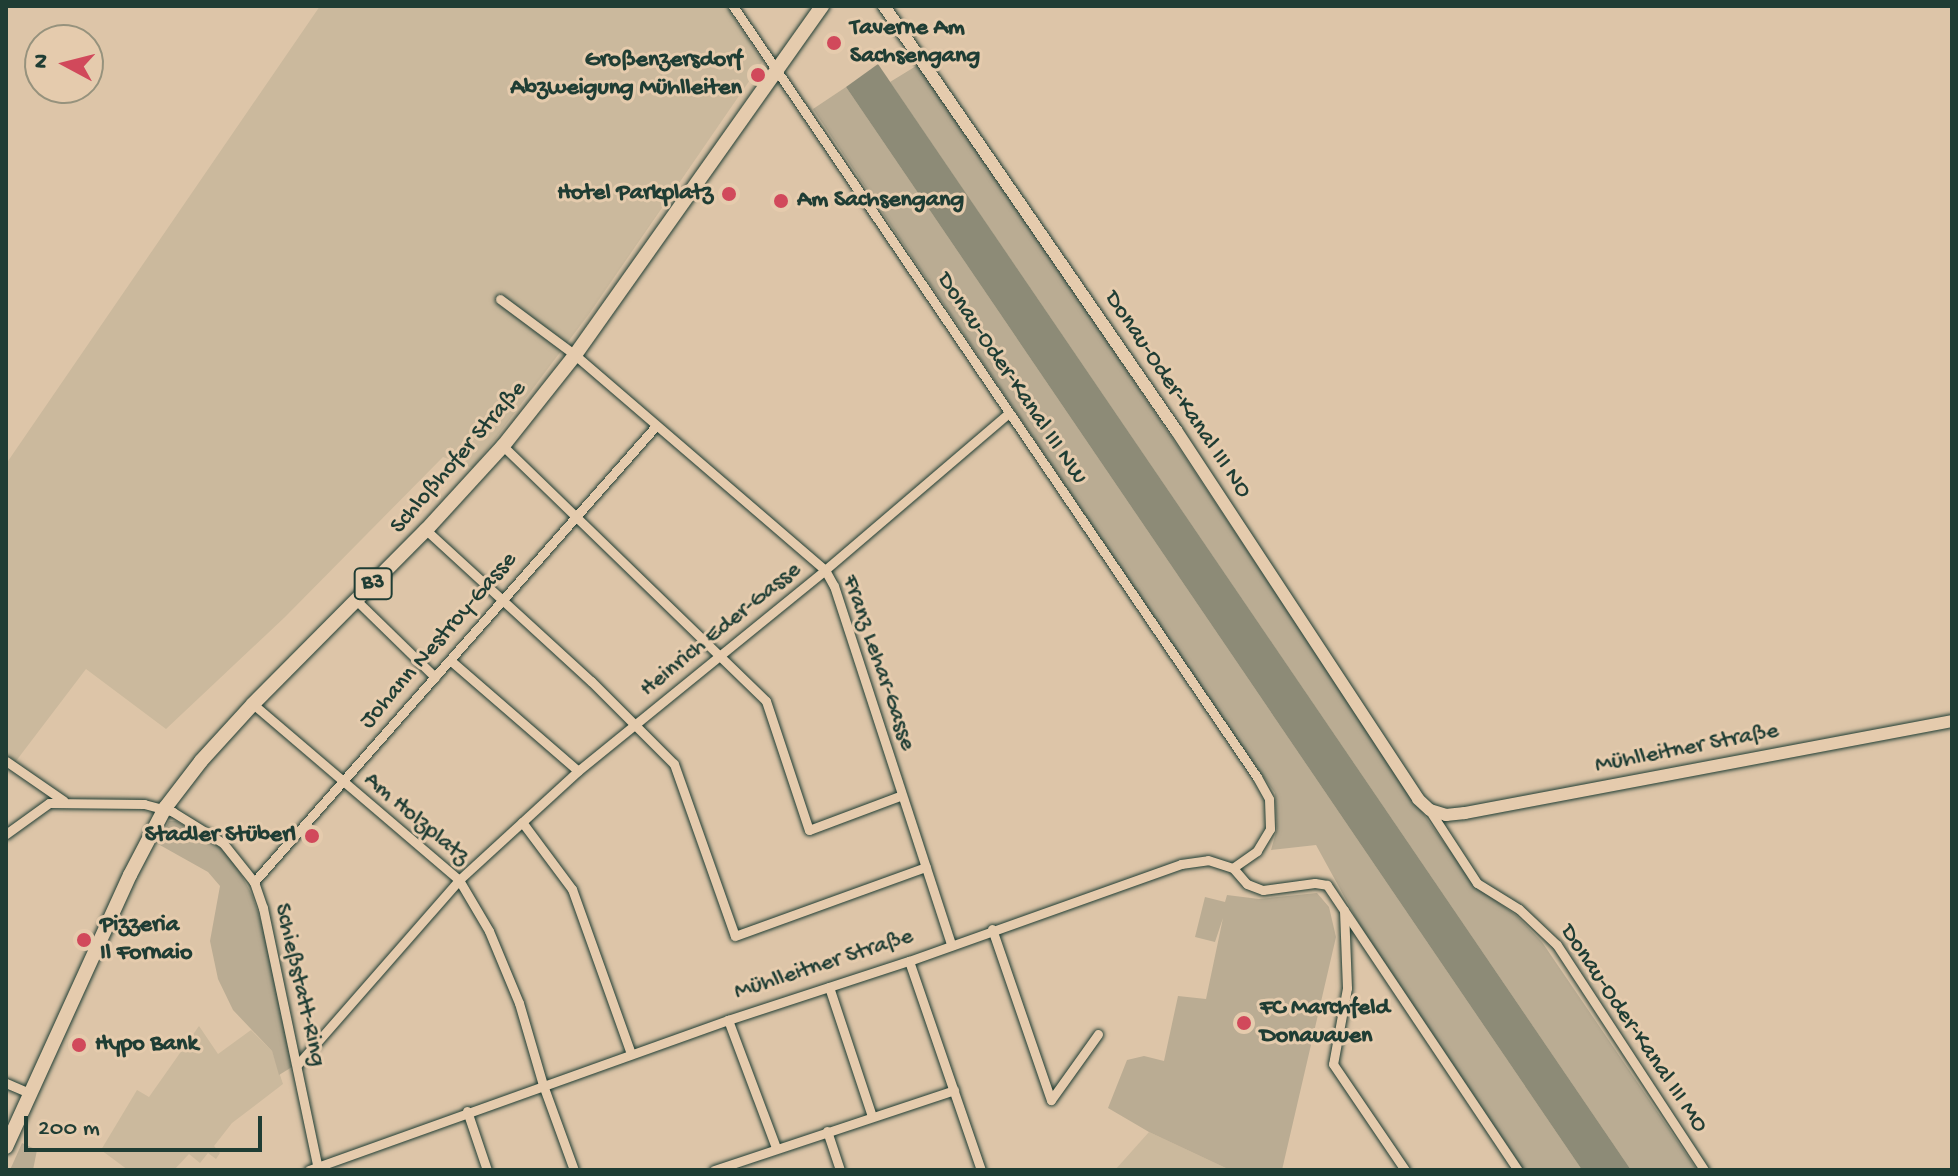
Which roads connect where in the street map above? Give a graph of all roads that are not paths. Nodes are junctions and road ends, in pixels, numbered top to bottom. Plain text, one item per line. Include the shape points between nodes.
1 (733, 6) edge
2 (822, 6) edge
3 (884, 6) edge
4 (777, 67) junction
5 (500, 299) dead end
6 (575, 355) junction
7 (1009, 413) junction
8 (655, 427) junction
9 (503, 446) junction
10 (576, 518) junction
11 (426, 530) junction
12 (825, 570) junction
13 (501, 599) junction
14 (357, 601) junction
15 (721, 656) junction
16 (450, 660) junction
17 (435, 677) junction
18 (253, 704) junction
19 (1952, 721) edge
20 (637, 725) junction
21 (6, 761) edge
22 (578, 771) junction
23 (343, 783) junction
24 (902, 795) junction
25 (64, 801) junction
26 (165, 808) junction
27 (1430, 810) junction
28 (522, 822) junction
29 (6, 834) edge
30 (926, 867) junction
31 (1233, 868) junction
32 (459, 880) junction
33 (254, 882) junction
34 (1344, 907) junction
35 (992, 929) junction
36 (951, 945) junction
37 (909, 961) junction
38 (829, 987) junction
39 (728, 1020) junction
40 (1098, 1034) dead end
41 (631, 1054) junction
42 (298, 1064) junction
43 (6, 1083) edge
44 (543, 1085) junction
45 (954, 1090) junction
46 (29, 1093) junction
47 (467, 1111) junction
48 (872, 1116) junction
49 (827, 1131) junction
50 (6, 1147) edge
51 (776, 1148) junction
52 (328, 1161) junction
53 (313, 1168) edge
54 (340, 1170) edge
55 (487, 1170) edge
56 (574, 1170) edge
57 (714, 1170) edge
58 (840, 1170) edge
59 (981, 1170) edge
60 (1405, 1170) edge
61 (1518, 1170) edge
62 (1704, 1170) edge

1 - 4 street, Donau-Oder-Kanal III NW
2 - 4 main road, Schloßhofer Straße / B3
3 - 27 street, Donau-Oder-Kanal III NO
4 - 6 main road, Schloßhofer Straße / B3
4 - 7 street, Donau-Oder-Kanal III NW
5 - 6 street, Franz Lehar-Gasse
6 - 8 street, Franz Lehar-Gasse
6 - 9 main road, Schloßhofer Straße / B3
7 - 12 street, Heinrich Eder-Gasse
7 - 31 street, Donau-Oder-Kanal III NW via 1269,799 1270,829 1257,851
8 - 10 street, Johann Nestroy-Gasse
8 - 12 street, Franz Lehar-Gasse
9 - 10 street
9 - 11 main road, Schloßhofer Straße / B3
10 - 13 street, Johann Nestroy-Gasse
10 - 15 street
11 - 13 street
11 - 14 main road, Schloßhofer Straße / B3
12 - 15 street, Heinrich Eder-Gasse
12 - 24 street, Franz Lehar-Gasse
13 - 16 street, Johann Nestroy-Gasse
13 - 20 street
14 - 17 street
14 - 18 main road, Schloßhofer Straße / B3
15 - 20 street, Heinrich Eder-Gasse
15 - 24 street via 766,701 809,830
16 - 17 street, Johann Nestroy-Gasse
16 - 22 street
17 - 23 street, Johann Nestroy-Gasse
18 - 23 street, Am Holzplatz
18 - 26 main road, Schloßhofer Straße / B3
19 - 27 street, Mühlleitner Straße via 1465,813
20 - 22 street, Heinrich Eder-Gasse
20 - 30 street via 674,764 735,936
21 - 25 street
22 - 28 street, Heinrich Eder-Gasse
23 - 32 street, Am Holzplatz
23 - 33 street, Johann Nestroy-Gasse
24 - 30 street, Franz Lehar-Gasse
25 - 26 street
25 - 29 street via 40,807
26 - 33 street, Schießstatt-Ring via 223,843
26 - 46 main road, Schloßhofer Straße / B3
27 - 62 street, Donau-Oder-Kanal III MO via 1477,883 1519,909 1557,945
28 - 32 street, Heinrich Eder-Gasse
28 - 41 street via 572,889
30 - 36 street, Franz Lehar-Gasse
31 - 34 street, Mühlleitner Straße via 1247,884 1263,890 1327,885
31 - 35 street, Mühlleitner Straße via 1208,860 1181,864
32 - 42 street, Heinrich Eder-Gasse
32 - 44 street, Am Holzplatz via 519,1003
33 - 42 street, Schießstatt-Ring
34 - 60 street via 1347,988 1333,1064
34 - 61 street
35 - 36 street, Mühlleitner Straße
35 - 40 street via 1051,1100
36 - 37 street, Mühlleitner Straße
37 - 38 street, Mühlleitner Straße
37 - 45 street
38 - 39 street, Mühlleitner Straße
38 - 48 street
39 - 41 street, Mühlleitner Straße
39 - 51 street
41 - 44 street, Mühlleitner Straße
42 - 53 street, Schießstatt-Ring
43 - 46 street
44 - 47 street, Mühlleitner Straße
44 - 56 street, Am Holzplatz
45 - 48 street
45 - 59 street
46 - 50 main road, B3
47 - 52 street, Mühlleitner Straße
47 - 55 street
48 - 49 street
49 - 51 street
49 - 58 street
51 - 57 street
52 - 53 street, Mühlleitner Straße
52 - 54 street

